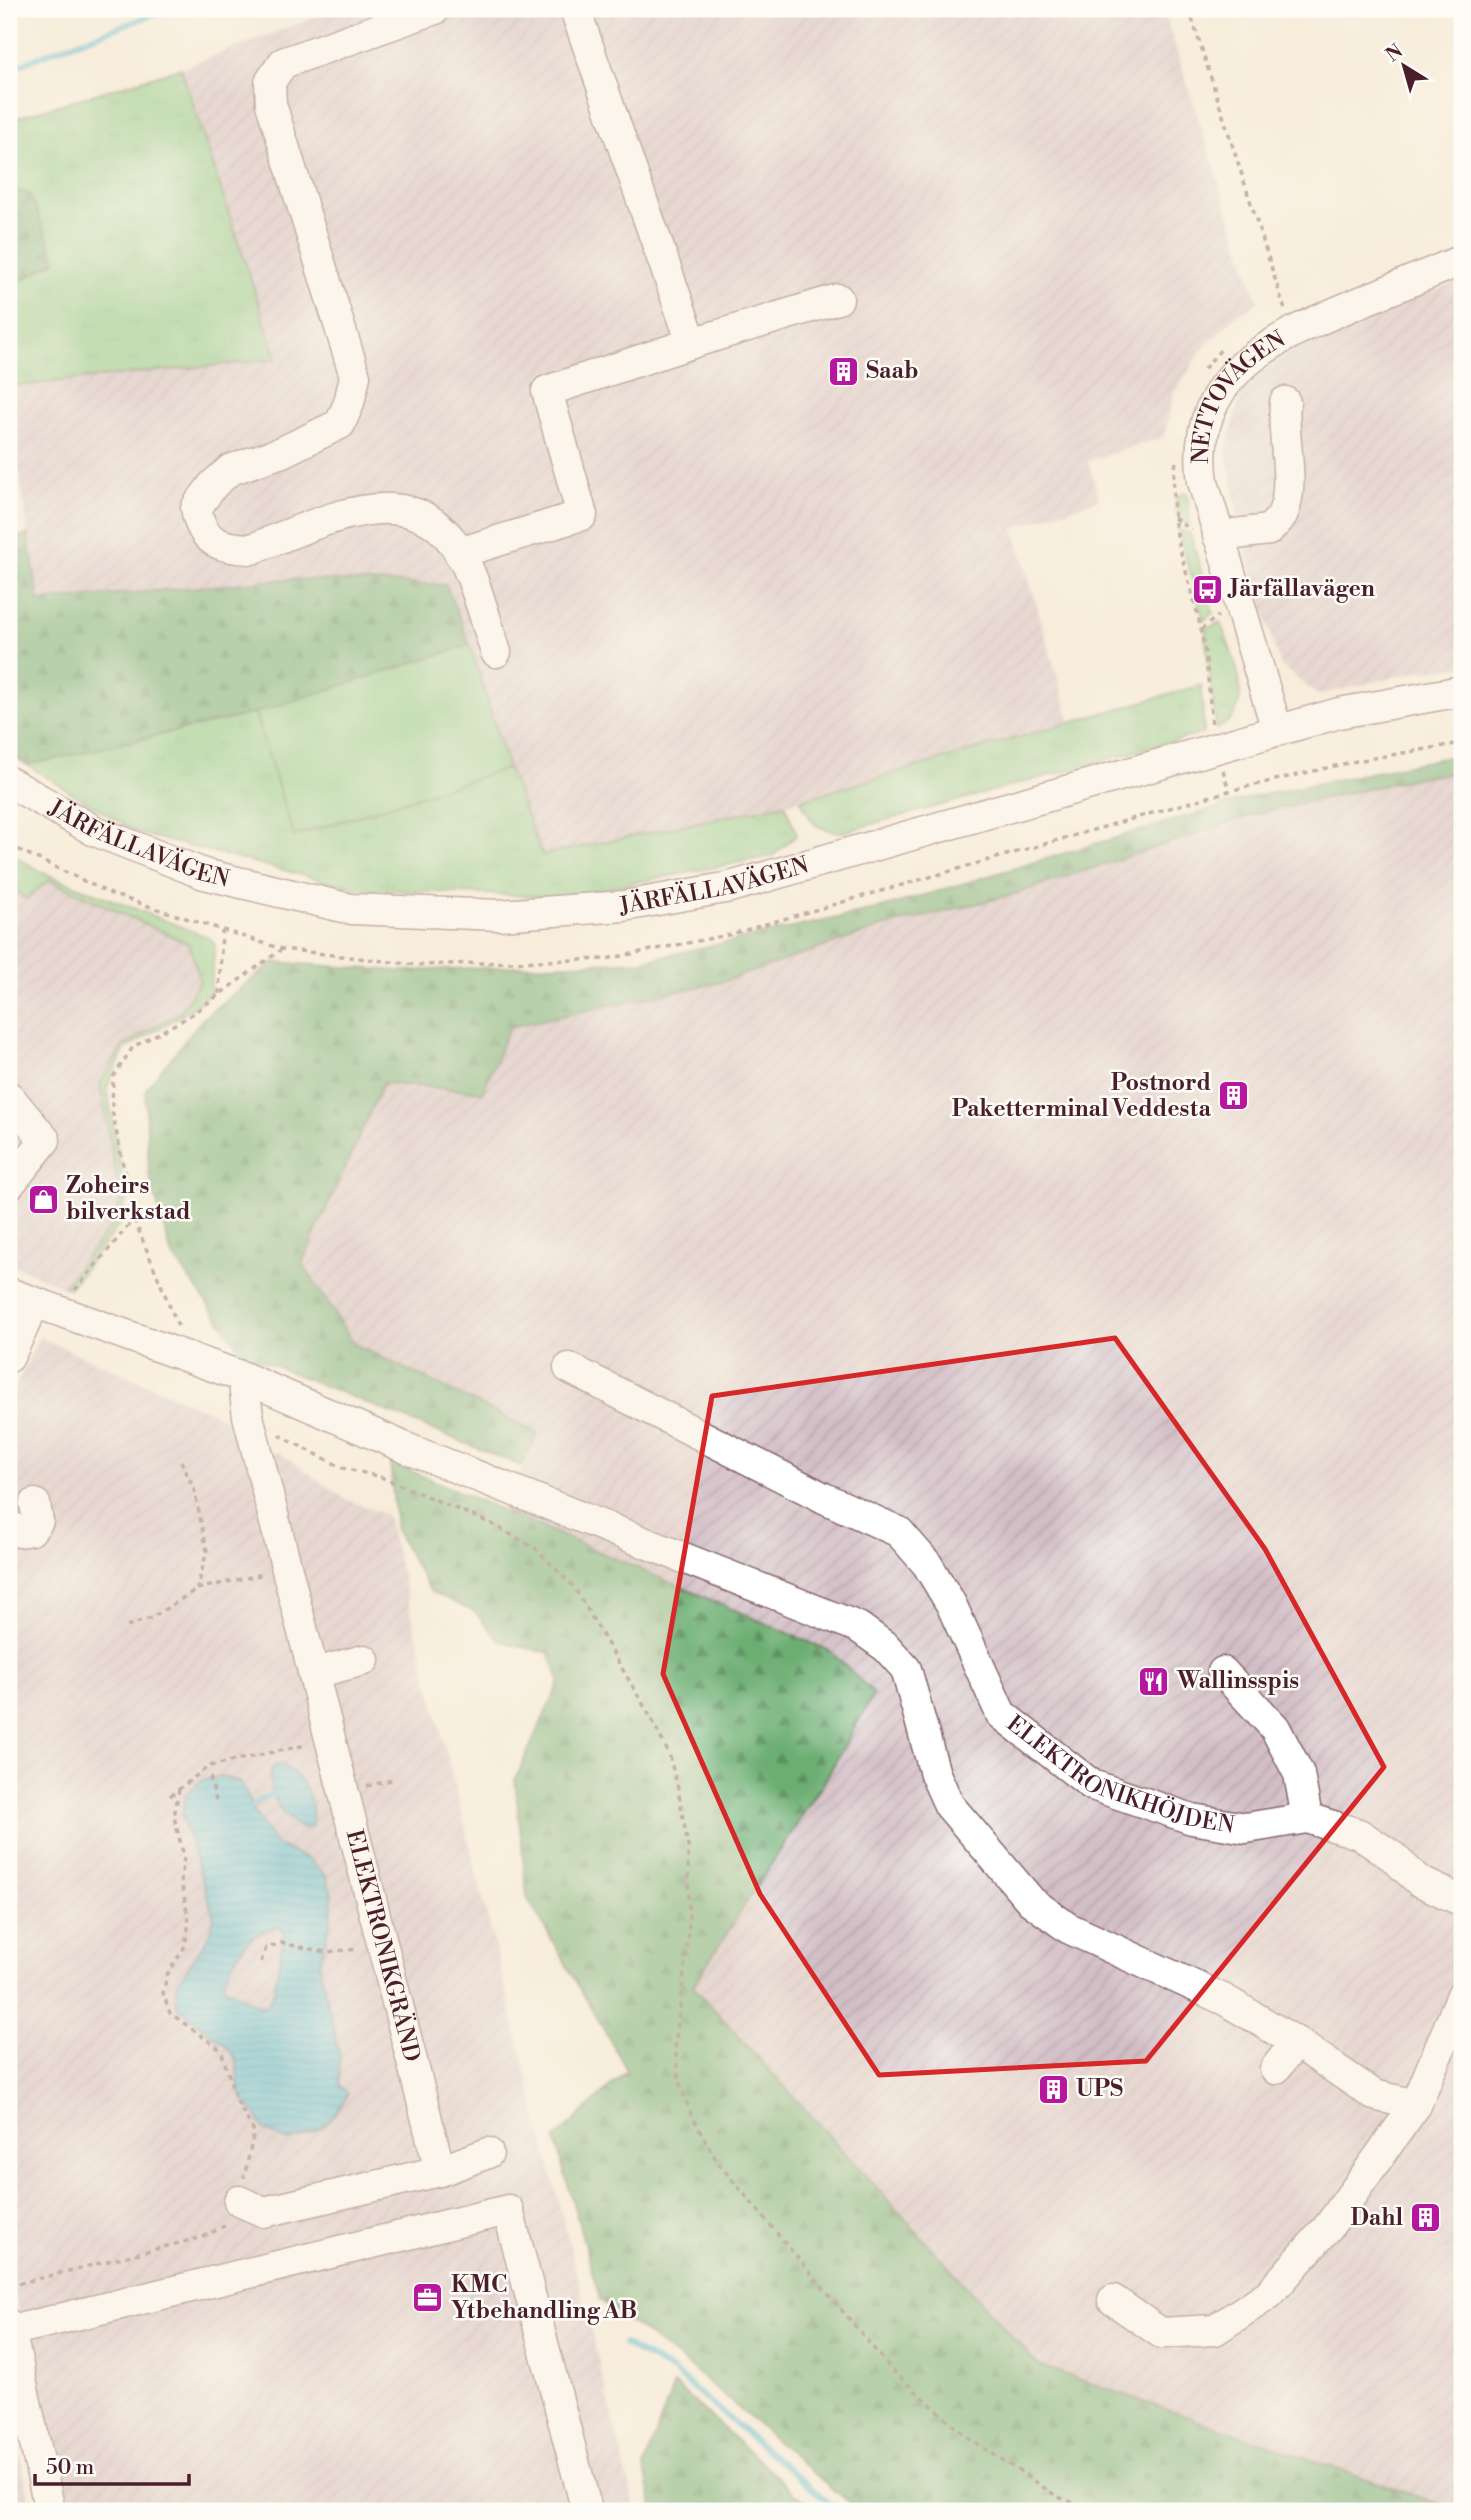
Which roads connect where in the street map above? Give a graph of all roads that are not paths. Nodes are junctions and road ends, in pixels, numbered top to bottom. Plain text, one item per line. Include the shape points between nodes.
1 (435, 9) edge
2 (575, 9) edge
3 (1462, 260) edge
4 (838, 299) dead end
5 (692, 342) junction
6 (1285, 402) dead end
7 (1218, 536) junction
8 (459, 552) junction
9 (496, 652) dead end
10 (1462, 691) edge
11 (1276, 730) junction
12 (9, 782) edge
13 (9, 1097) edge
14 (9, 1185) edge
15 (33, 1303) edge
16 (9, 1357) edge
17 (569, 1368) dead end
18 (243, 1377) junction
19 (364, 1660) dead end
20 (1223, 1672) dead end
21 (315, 1673) junction
22 (1307, 1818) junction
23 (1462, 1901) edge
24 (1462, 1995) edge
25 (1296, 2042) junction
26 (1275, 2070) dead end
27 (1416, 2105) junction
28 (488, 2153) dead end
29 (440, 2171) junction
30 (239, 2201) road end
31 (1113, 2300) dead end
32 (9, 2328) edge
33 (50, 2511) edge
34 (587, 2511) edge

1 - 8 street via 283,63 270,82 271,104 355,376 340,424 230,470 197,508 200,528 216,543 252,549 358,512 387,506 409,509 431,519
2 - 5 street
3 - 7 street, NETTOVÄGEN via 1290,333 1244,362 1230,377 1208,415 1200,450 1203,482
4 - 5 street
5 - 8 street via 547,390 582,515
6 - 7 street via 1283,514 1269,530
7 - 11 street, NETTOVÄGEN
8 - 9 street
10 - 11 street, JÄRFÄLLAVÄGEN via 1394,701
11 - 12 street, JÄRFÄLLAVÄGEN via 730,887 624,906 499,915 351,909 204,874 93,830
13 - 14 street via 45,1140
15 - 16 street
15 - 18 street
17 - 22 street, ELEKTRONIKHÖJDEN via 899,1532 927,1564 951,1604 1001,1714 1092,1785 1192,1819 1246,1828
18 - 21 street, ELEKTRONIKGRÄND via 248,1416
18 - 25 street via 407,1448 858,1627 906,1669 935,1774 949,1805 1031,1902 1068,1928 1225,2000
19 - 21 street
20 - 22 street via 1275,1728 1299,1774
21 - 29 street, ELEKTRONIKGRÄND
22 - 23 street, ELEKTRONIKHÖJDEN via 1359,1834 1419,1881
24 - 27 street
25 - 26 street
25 - 27 street via 1374,2095
27 - 31 street via 1329,2226 1269,2294 1215,2330 1161,2333
28 - 29 street
29 - 30 street via 264,2212
32 - 33 street
32 - 34 street via 508,2210

